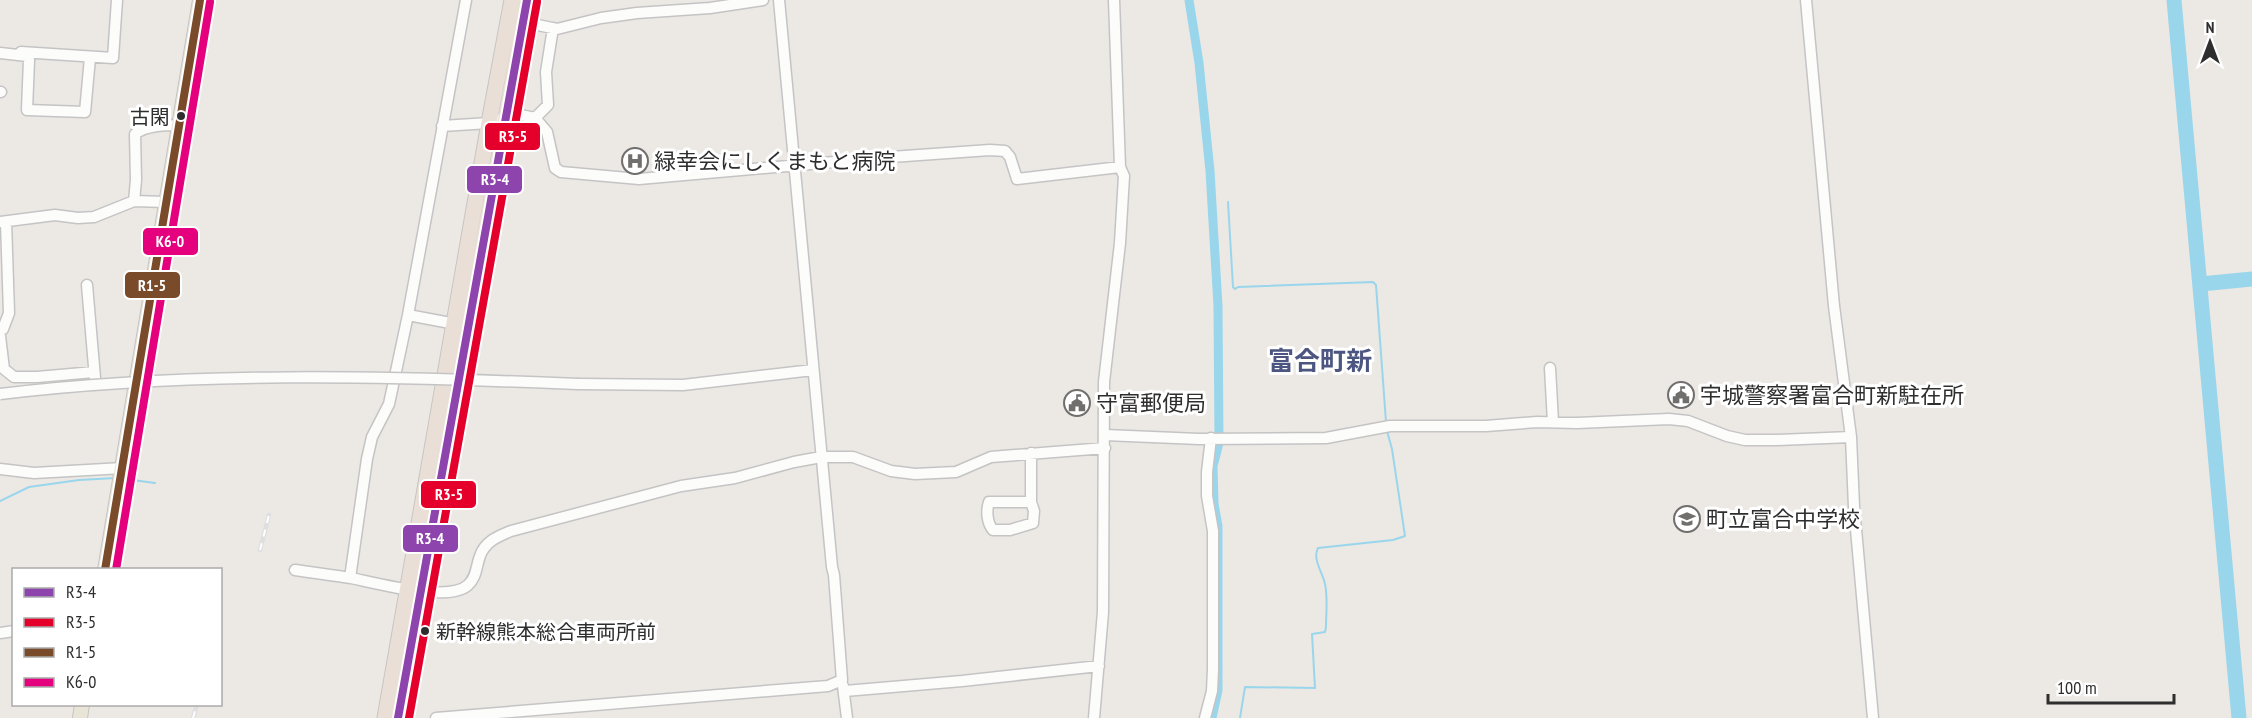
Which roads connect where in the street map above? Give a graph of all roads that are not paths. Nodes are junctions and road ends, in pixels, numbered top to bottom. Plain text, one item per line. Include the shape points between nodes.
1 (117, 0) edge
2 (200, 0) edge
3 (466, 0) edge
4 (512, 0) edge
5 (527, 0) edge
6 (763, 0) edge
7 (779, 0) edge
8 (1114, 0) edge
9 (1806, 0) edge
10 (684, 4) edge
11 (523, 22) junction
12 (553, 28) junction
13 (0, 51) edge
14 (90, 58) junction
15 (505, 118) junction
16 (535, 118) junction
17 (489, 123) junction
18 (178, 126) junction
19 (442, 126) junction
20 (1120, 164) junction
21 (794, 166) junction
22 (134, 201) junction
23 (165, 202) junction
24 (3, 222) edge
25 (87, 285) dead end
26 (408, 315) junction
27 (460, 325) junction
28 (0, 329) edge
29 (0, 336) edge
30 (812, 362) junction
31 (1550, 368) dead end
32 (0, 394) edge
33 (1553, 422) junction
34 (1105, 435) junction
35 (1851, 437) junction
36 (1217, 438) junction
37 (1105, 448) junction
38 (1031, 453) junction
39 (821, 457) junction
40 (123, 468) junction
41 (0, 469) edge
42 (1031, 502) junction
43 (105, 568) edge
44 (295, 570) dead end
45 (351, 578) junction
46 (414, 590) junction
47 (1099, 666) junction
48 (843, 685) junction
49 (529, 714) edge
50 (385, 718) edge
51 (398, 718) edge
52 (436, 718) edge
53 (847, 718) edge
54 (1094, 718) edge
55 (1205, 718) edge
56 (1873, 718) edge

1 - 14 street via 113,58
2 - 18 main road
3 - 19 street
4 - 17 highway
5 - 11 highway
6 - 10 street via 710,8
7 - 21 street
8 - 20 street
9 - 35 street via 1834,306
10 - 12 street
11 - 12 street
11 - 15 highway
12 - 16 street via 546,72 548,105
13 - 14 street
13 - 14 street via 27,56 29,60 27,110 85,112
15 - 16 street via 516,114
15 - 17 street
15 - 27 highway
16 - 21 street via 547,132 555,168 561,172 639,179
17 - 19 street
17 - 27 highway
18 - 22 street via 160,126 135,134
18 - 23 main road
19 - 26 street
20 - 21 street via 1017,179 1005,151 990,150
20 - 34 street via 1124,176 1104,382
21 - 30 street
22 - 23 street
22 - 24 street via 94,217 46,216
23 - 40 main road
24 - 28 street via 9,313
25 - 29 street via 95,376 14,377 4,369
26 - 27 street
26 - 45 street via 388,404 372,437 367,459
27 - 46 highway
30 - 32 street, bridge via 683,385 301,376 121,382
30 - 39 street
31 - 33 street
33 - 35 street via 1669,419 1745,440
33 - 36 street via 1385,426 1326,438
34 - 36 street
34 - 37 street
35 - 56 street
36 - 55 street via 1207,472 1213,531 1213,669
37 - 38 street
37 - 47 street
38 - 39 street via 991,457 956,472 915,474 891,471 852,457
38 - 42 street
39 - 46 street via 735,478 681,486 512,531 485,546 467,587 442,593
39 - 48 street
40 - 41 street via 34,473
40 - 43 main road
42 - 42 street via 1032,524 1002,531 989,525 989,502
44 - 45 street
45 - 46 street
46 - 50 highway
46 - 51 highway
47 - 48 street via 962,681
47 - 54 street
48 - 49 street
48 - 53 street
49 - 52 street

